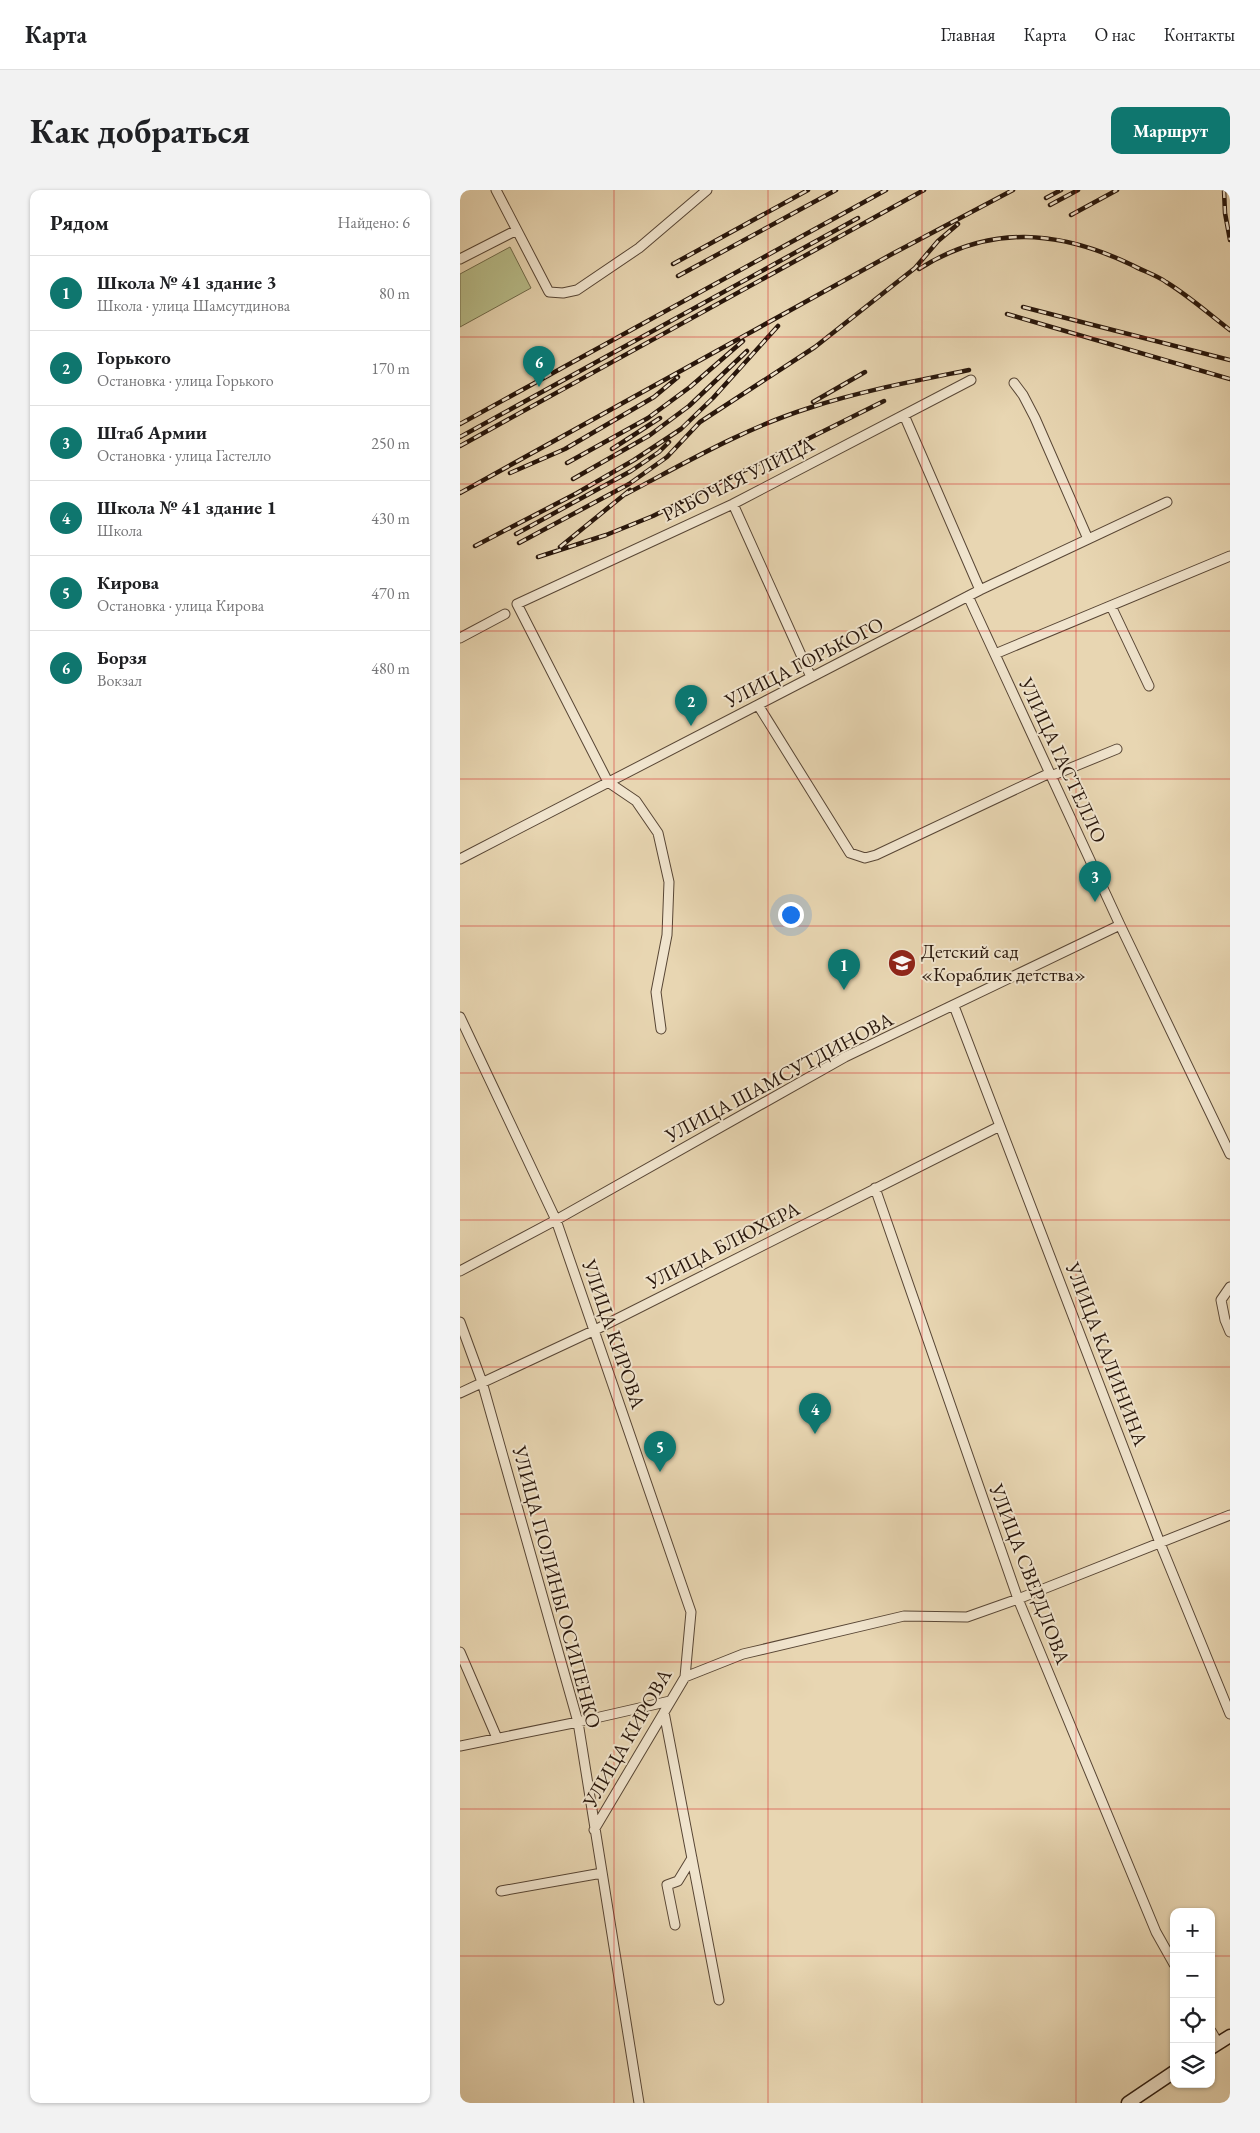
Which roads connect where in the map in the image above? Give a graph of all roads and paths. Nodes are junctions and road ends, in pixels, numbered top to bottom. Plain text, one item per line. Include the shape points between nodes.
1 (496, 190) edge
2 (707, 190) edge
3 (515, 231) junction
4 (460, 259) edge
5 (971, 380) dead end
6 (1014, 383) dead end
7 (904, 415) junction
8 (1167, 502) dead end
9 (734, 504) junction
10 (1088, 539) junction
11 (1230, 556) edge
12 (980, 590) junction
13 (968, 596) junction
14 (1111, 606) junction
15 (505, 614) dead end
16 (460, 638) edge
17 (995, 654) junction
18 (811, 677) junction
19 (1149, 686) dead end
20 (758, 705) junction
21 (1117, 749) dead end
22 (1050, 775) junction
23 (608, 782) junction
24 (460, 859) edge
25 (1120, 925) junction
26 (954, 1006) junction
27 (460, 1016) edge
28 (661, 1029) dead end
29 (1000, 1126) junction
30 (1230, 1154) edge
31 (874, 1188) junction
32 (556, 1220) junction
33 (460, 1271) edge
34 (1230, 1287) edge
35 (460, 1322) edge
36 (594, 1330) junction
37 (1230, 1332) edge
38 (482, 1382) junction
39 (460, 1393) edge
40 (1230, 1515) edge
41 (1160, 1543) junction
42 (1018, 1599) junction
43 (460, 1652) edge
44 (685, 1677) junction
45 (670, 1701) junction
46 (664, 1712) junction
47 (1230, 1714) edge
48 (578, 1722) junction
49 (497, 1738) junction
50 (460, 1746) edge
51 (594, 1830) junction
52 (692, 1858) junction
53 (602, 1872) junction
54 (501, 1891) dead end
55 (675, 1925) dead end
56 (1170, 1957) edge
57 (720, 2000) dead end
58 (1230, 2036) edge
59 (1215, 2045) edge
60 (1170, 2075) edge
61 (639, 2103) edge
62 (1128, 2103) edge

1 - 3 street
2 - 3 street via 639,248 576,290 563,293 549,292
3 - 4 street
5 - 7 street, РАБОЧАЯ УЛИЦА
6 - 10 street via 1035,418
7 - 9 street, РАБОЧАЯ УЛИЦА
7 - 12 street
8 - 10 street, УЛИЦА ГОРЬКОГО
9 - 18 street
9 - 23 street, РАБОЧАЯ УЛИЦА via 517,604
10 - 12 street, УЛИЦА ГОРЬКОГО
11 - 14 street
12 - 13 street, УЛИЦА ГОРЬКОГО
13 - 17 street, УЛИЦА ГАСТЕЛЛО
13 - 18 street, УЛИЦА ГОРЬКОГО
14 - 17 street
14 - 19 street
15 - 16 street
17 - 22 street, УЛИЦА ГАСТЕЛЛО
18 - 20 street, УЛИЦА ГОРЬКОГО
20 - 22 street via 850,852 865,858
20 - 23 street, УЛИЦА ГОРЬКОГО
21 - 22 street
22 - 25 street, УЛИЦА ГАСТЕЛЛО
23 - 24 street, УЛИЦА ГОРЬКОГО
23 - 28 street via 636,801 658,833 669,882 667,934 656,992
25 - 26 street, УЛИЦА ШАМСУТДИНОВА
25 - 30 street, УЛИЦА ГАСТЕЛЛО
26 - 29 street, УЛИЦА КАЛИНИНА
26 - 32 street, УЛИЦА ШАМСУТДИНОВА via 844,1057
27 - 32 street, УЛИЦА КИРОВА
29 - 31 street, УЛИЦА БЛЮХЕРА
29 - 41 street, УЛИЦА КАЛИНИНА
31 - 36 street, УЛИЦА БЛЮХЕРА
31 - 42 street, УЛИЦА СВЕРДЛОВА
32 - 33 street, УЛИЦА ШАМСУТДИНОВА
32 - 36 street, УЛИЦА КИРОВА
34 - 37 street via 1221,1300
35 - 38 street, УЛИЦА ПОЛИНЫ ОСИПЕНКО
36 - 38 street, УЛИЦА БЛЮХЕРА
36 - 44 street, УЛИЦА КИРОВА via 691,1612
38 - 39 street, УЛИЦА БЛЮХЕРА
38 - 48 street, УЛИЦА ПОЛИНЫ ОСИПЕНКО
40 - 41 street
41 - 42 street
41 - 47 street, УЛИЦА КАЛИНИНА
42 - 44 street via 967,1617 904,1616 743,1654
42 - 56 street, УЛИЦА СВЕРДЛОВА via 1156,1932
43 - 49 street
44 - 45 street, УЛИЦА КИРОВА
45 - 46 street, УЛИЦА КИРОВА
45 - 48 street
46 - 51 street, УЛИЦА КИРОВА
46 - 52 street
48 - 49 street
48 - 51 street, УЛИЦА ПОЛИНЫ ОСИПЕНКО
49 - 50 street
51 - 53 street, УЛИЦА ПОЛИНЫ ОСИПЕНКО
52 - 55 street via 678,1881 667,1886
52 - 57 street
53 - 54 street
53 - 61 street, УЛИЦА ПОЛИНЫ ОСИПЕНКО
58 - 59 main road
60 - 62 main road

